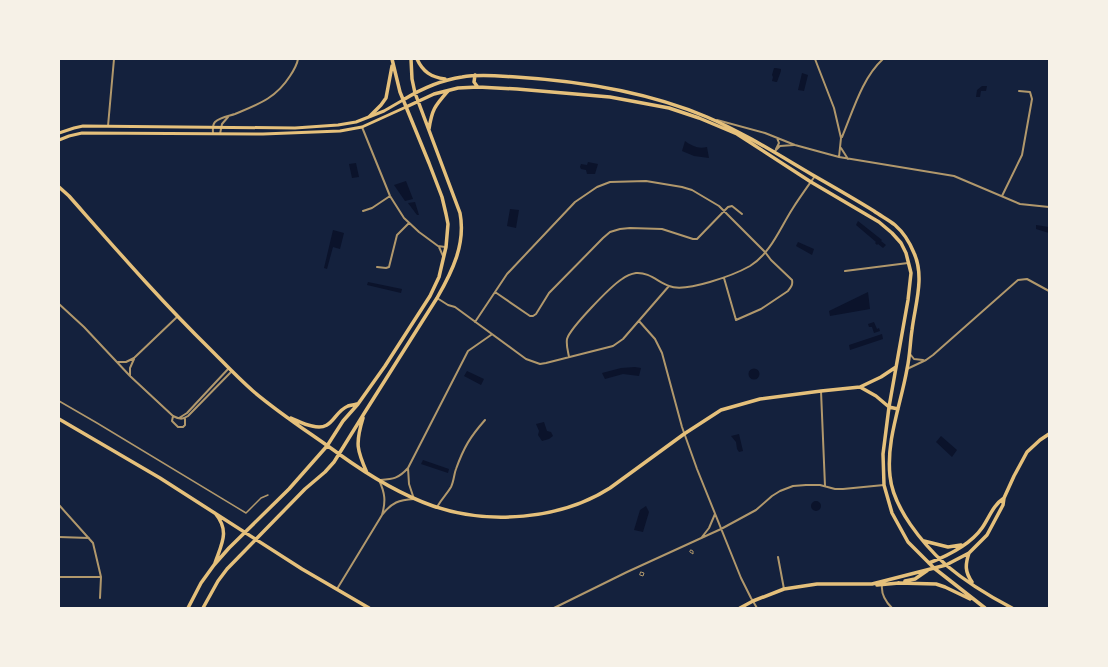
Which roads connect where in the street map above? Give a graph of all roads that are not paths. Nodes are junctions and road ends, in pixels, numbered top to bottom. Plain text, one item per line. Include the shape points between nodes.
1 (114, 59) edge
2 (298, 59) edge
3 (392, 59) edge
4 (411, 59) edge
5 (417, 59) edge
6 (815, 59) edge
7 (884, 59) edge
8 (392, 64) junction
9 (475, 75) junction
10 (447, 80) junction
11 (596, 86) junction
12 (478, 87) junction
13 (449, 90) junction
14 (1020, 91) dead end
15 (415, 93) junction
16 (594, 97) junction
17 (403, 100) junction
18 (418, 101) junction
19 (406, 107) junction
20 (231, 115) junction
21 (370, 116) junction
22 (708, 118) junction
23 (108, 126) junction
24 (362, 127) junction
25 (213, 128) junction
26 (220, 128) junction
27 (429, 130) junction
28 (59, 133) edge
29 (213, 134) junction
30 (220, 134) junction
31 (776, 137) junction
32 (841, 138) junction
33 (59, 140) edge
34 (796, 145) junction
35 (840, 147) junction
36 (775, 151) junction
37 (839, 157) junction
38 (848, 159) junction
39 (815, 176) junction
40 (811, 182) junction
41 (59, 187) edge
42 (390, 196) junction
43 (1002, 196) junction
44 (1049, 207) edge
45 (724, 210) junction
46 (363, 211) dead end
47 (742, 214) dead end
48 (409, 223) junction
49 (438, 246) junction
50 (446, 247) junction
51 (765, 252) junction
52 (444, 259) junction
53 (910, 263) junction
54 (377, 267) dead end
55 (845, 271) dead end
56 (724, 278) junction
57 (669, 286) junction
58 (1049, 291) edge
59 (495, 292) junction
60 (437, 298) junction
61 (59, 304) edge
62 (178, 317) junction
63 (639, 321) junction
64 (475, 322) junction
65 (491, 334) junction
66 (910, 353) junction
67 (569, 357) junction
68 (134, 358) junction
69 (926, 360) junction
70 (117, 362) junction
71 (896, 367) junction
72 (229, 368) junction
73 (907, 369) junction
74 (232, 371) junction
75 (130, 376) junction
76 (860, 387) junction
77 (821, 391) junction
78 (59, 401) edge
79 (358, 404) junction
80 (889, 407) junction
81 (898, 408) junction
82 (365, 412) junction
83 (284, 414) junction
84 (173, 416) junction
85 (183, 418) junction
86 (59, 419) edge
87 (485, 420) dead end
88 (684, 434) junction
89 (1049, 434) edge
90 (327, 446) junction
91 (339, 454) junction
92 (408, 468) junction
93 (367, 474) junction
94 (379, 480) junction
95 (884, 484) junction
96 (825, 486) junction
97 (268, 495) dead end
98 (1004, 498) junction
99 (414, 499) junction
100 (59, 505) edge
101 (437, 507) junction
102 (213, 511) junction
103 (382, 514) junction
104 (715, 514) junction
105 (721, 529) junction
106 (246, 532) junction
107 (59, 538) edge
108 (89, 538) junction
109 (701, 538) junction
110 (256, 540) junction
111 (923, 541) junction
112 (969, 541) junction
113 (969, 553) junction
114 (778, 557) dead end
115 (940, 558) junction
116 (928, 563) junction
117 (214, 565) junction
118 (946, 565) junction
119 (934, 568) junction
120 (928, 570) junction
121 (59, 577) edge
122 (101, 577) junction
123 (898, 583) junction
124 (872, 584) junction
125 (882, 585) junction
126 (973, 585) junction
127 (337, 589) junction
128 (784, 589) junction
129 (100, 598) dead end
130 (753, 601) junction
131 (975, 601) junction
132 (188, 608) edge
133 (203, 608) edge
134 (369, 608) edge
135 (554, 608) edge
136 (740, 608) edge
137 (757, 608) edge
138 (892, 608) edge
139 (985, 608) edge
140 (1012, 608) edge

1 - 23 street
2 - 20 street via 286,82 272,97
3 - 8 main road
4 - 15 main road
5 - 10 main road via 428,74
6 - 32 street via 834,108
7 - 32 street via 877,65 862,89
8 - 17 main road
8 - 21 main road via 386,98
9 - 10 main road
9 - 11 main road via 554,80
9 - 12 main road via 474,82
10 - 15 main road
11 - 16 main road via 601,93
11 - 22 main road via 641,96
12 - 13 main road
12 - 16 main road
13 - 18 main road
13 - 27 main road via 435,107
14 - 43 street via 1030,92 1032,99 1022,155
15 - 17 main road
15 - 18 main road
16 - 40 main road via 669,108 699,118 738,134
17 - 19 main road
17 - 21 main road
18 - 19 main road
18 - 27 main road
19 - 24 main road
19 - 50 main road via 442,197 448,224
20 - 25 street via 214,122
20 - 26 street
21 - 26 main road via 348,124 313,127
22 - 31 street
22 - 36 main road
23 - 25 main road
23 - 28 main road via 78,127
24 - 30 main road via 324,132
24 - 42 street
25 - 26 main road
25 - 29 street
26 - 30 street
27 - 60 main road via 462,223 455,262
29 - 30 main road
29 - 33 main road via 82,134
31 - 34 street
31 - 36 street via 779,144
32 - 35 street
34 - 36 street via 784,145
34 - 37 street
35 - 37 street
35 - 38 street
36 - 39 main road
37 - 38 street
38 - 43 street via 954,176
39 - 40 street
39 - 66 main road via 896,225 907,240 918,268 919,287
40 - 51 street
40 - 53 main road via 879,222 901,243
41 - 62 main road
42 - 46 street
42 - 48 street
43 - 44 street via 1020,204
45 - 47 street via 732,206
45 - 51 street
45 - 59 street via 705,196 682,187 646,181 610,182 596,187 575,202 507,274
45 - 59 street via 697,239 689,239 662,229 630,228 610,232 549,293 533,316
48 - 49 street
48 - 54 street via 397,235 390,267
49 - 50 street
49 - 52 street
50 - 52 main road
51 - 56 street via 751,265
51 - 56 street via 793,283 788,291 761,309 736,320
52 - 79 main road via 430,296
53 - 55 street
53 - 71 main road via 908,300
56 - 57 street via 687,286
57 - 63 street
57 - 67 street via 645,274 632,274 620,280 567,338
58 - 69 street via 1027,279 1018,280
59 - 64 street
60 - 64 street via 455,307
60 - 82 main road
61 - 70 street
62 - 68 street
62 - 72 main road
63 - 67 street via 613,346
63 - 88 street via 655,339 662,354
64 - 65 street
65 - 67 street via 526,359 540,364
65 - 92 street via 468,351
66 - 69 street via 914,359
66 - 73 main road
68 - 70 street via 126,362
68 - 75 street
69 - 73 street
70 - 75 street
71 - 76 main road
71 - 80 main road
72 - 74 main road
72 - 85 street
73 - 81 main road
74 - 83 main road via 256,394
74 - 85 street via 194,411
75 - 84 street
76 - 77 main road
76 - 80 main road
77 - 88 main road via 735,405 721,410
77 - 96 street
78 - 97 street via 246,513 261,498
79 - 83 main road via 343,409 329,424 322,427 312,426
79 - 90 main road
80 - 81 main road
80 - 95 main road via 883,454
81 - 111 main road via 890,456 891,482 902,511
82 - 91 main road
82 - 93 main road via 357,438 357,448
83 - 90 main road
84 - 85 street
84 - 85 street via 172,421 183,427
86 - 102 main road
87 - 101 street via 464,447 452,486
88 - 101 main road via 610,488 569,508 515,516 477,515
88 - 104 street
89 - 98 main road via 1027,452
90 - 91 main road
90 - 106 main road
91 - 93 main road
91 - 110 main road via 325,472
92 - 94 street via 397,478
92 - 99 street via 408,484
93 - 94 main road
94 - 99 main road
94 - 103 street via 385,495
95 - 96 street via 843,489
95 - 116 main road via 899,527 908,542
96 - 105 street via 793,486 780,490 756,510
98 - 112 main road via 998,502 982,529
98 - 113 main road via 987,535
99 - 101 main road
99 - 103 street via 400,500
100 - 108 street
102 - 106 main road
102 - 117 main road via 221,521 224,532
103 - 127 street
104 - 105 street
104 - 109 street
105 - 109 street
105 - 130 street
106 - 110 main road
106 - 117 main road
107 - 108 street
108 - 122 street via 93,543
109 - 135 street
110 - 127 main road
110 - 133 main road via 227,569
111 - 112 main road via 948,547
111 - 115 main road
112 - 115 main road
113 - 118 main road
113 - 126 main road via 965,568
114 - 128 street
115 - 116 main road
115 - 118 main road
116 - 119 main road
117 - 132 main road
118 - 119 main road
118 - 126 main road
119 - 120 main road
119 - 131 main road
120 - 123 main road via 915,579
120 - 124 main road
121 - 122 street
122 - 129 street
123 - 125 main road
123 - 131 main road via 936,584
124 - 125 main road
124 - 128 main road via 817,584
125 - 138 street via 883,597
126 - 140 main road
127 - 134 main road
128 - 130 main road
130 - 136 main road
130 - 137 street
131 - 139 main road

